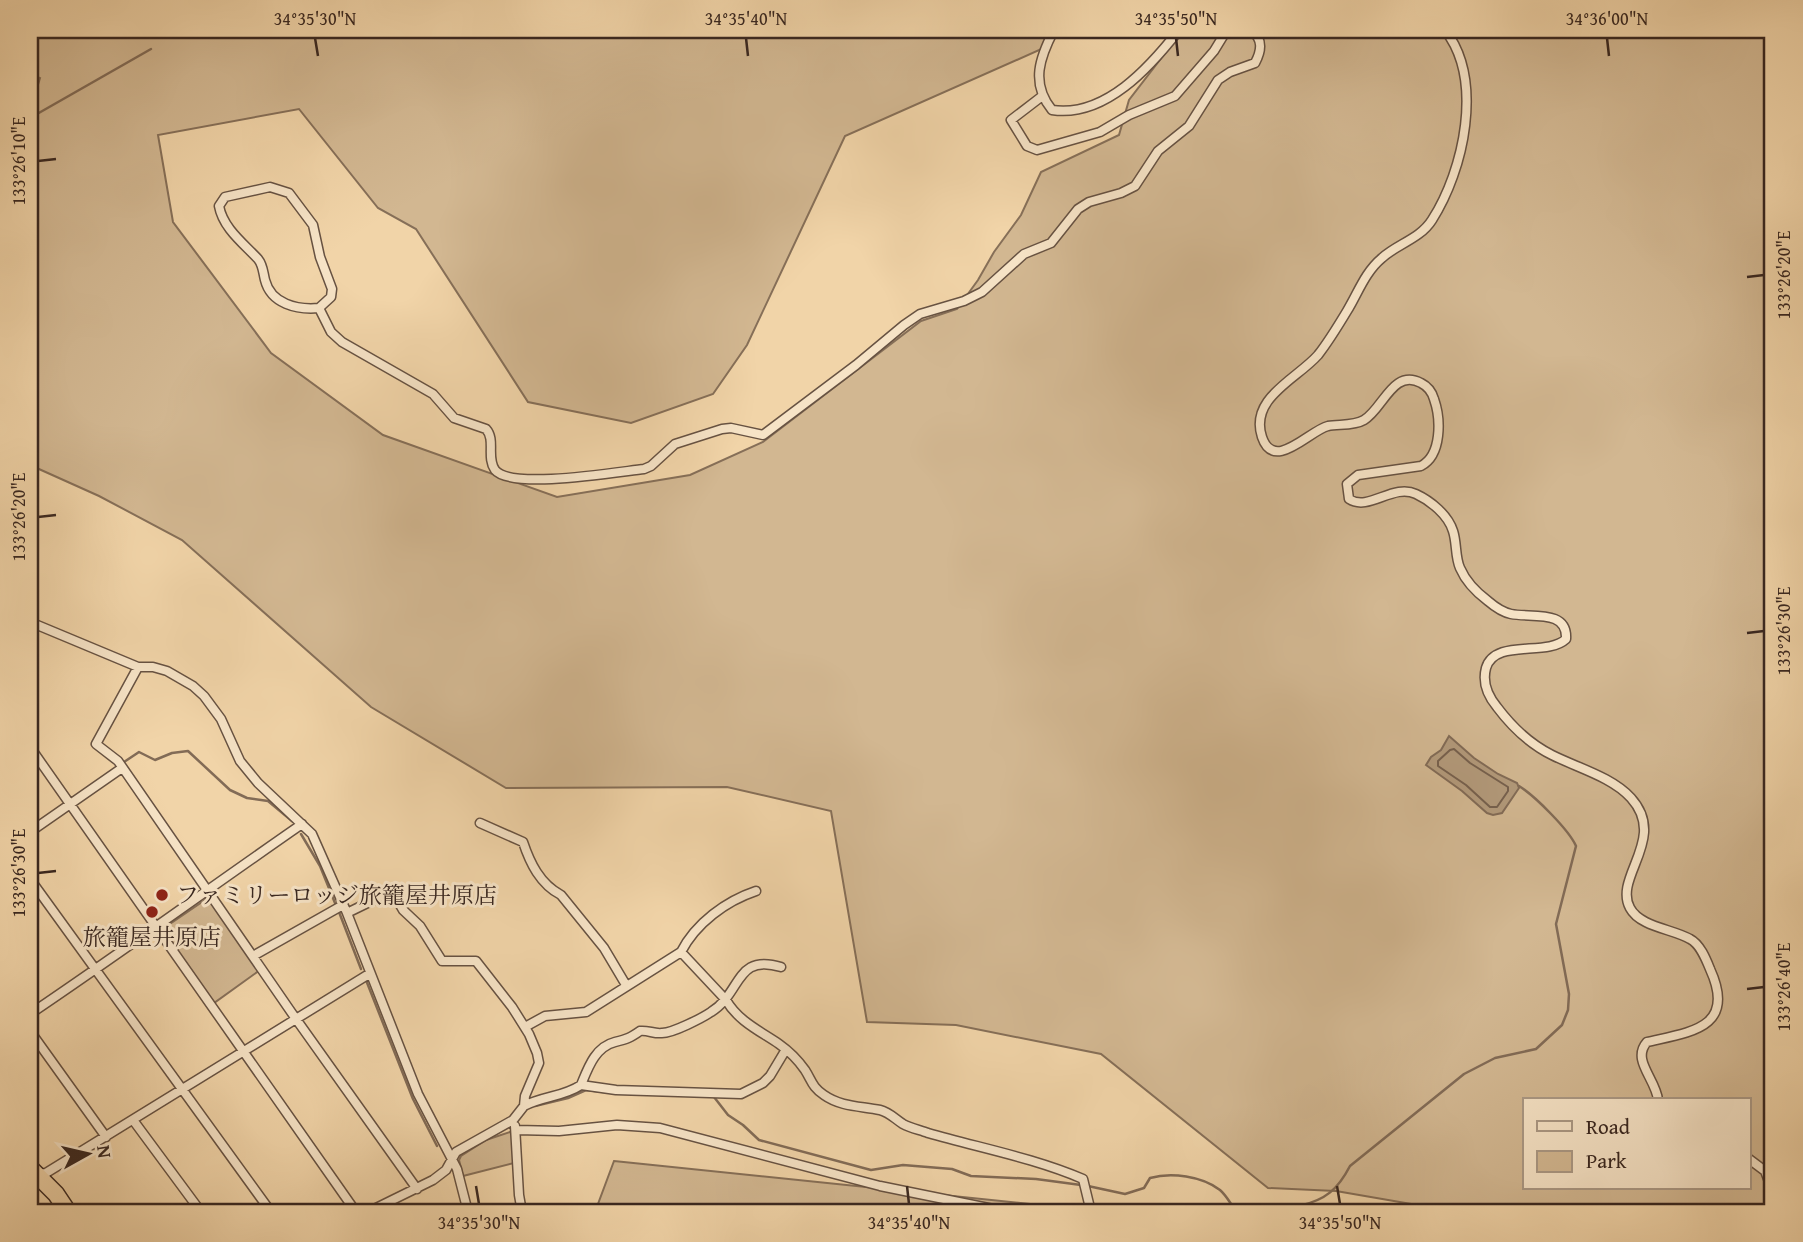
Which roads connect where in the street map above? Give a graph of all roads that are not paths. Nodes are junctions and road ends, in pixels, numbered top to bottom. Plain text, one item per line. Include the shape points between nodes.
1 (1054, 30) edge
2 (1179, 30) edge
3 (1230, 30) edge
4 (1251, 30) edge
5 (1445, 30) edge
6 (1041, 97) junction
7 (319, 308) junction
8 (30, 622) edge
9 (138, 667) junction
10 (30, 747) edge
11 (121, 768) junction
12 (70, 804) junction
13 (480, 823) dead end
14 (302, 824) junction
15 (30, 832) edge
16 (30, 879) edge
17 (208, 889) junction
18 (756, 891) dead end
19 (345, 909) junction
20 (155, 927) junction
21 (681, 952) junction
22 (253, 956) junction
23 (781, 967) dead end
24 (96, 970) junction
25 (369, 974) junction
26 (626, 985) junction
27 (726, 1000) junction
28 (30, 1014) edge
29 (296, 1019) junction
30 (525, 1027) junction
31 (30, 1031) edge
32 (785, 1051) junction
33 (242, 1053) junction
34 (581, 1085) junction
35 (182, 1090) junction
36 (1658, 1098) edge
37 (524, 1105) junction
38 (133, 1120) junction
39 (513, 1120) junction
40 (517, 1130) junction
41 (106, 1137) junction
42 (452, 1158) junction
43 (1750, 1160) edge
44 (34, 1171) edge
45 (418, 1189) junction
46 (1773, 1192) edge
47 (68, 1212) edge
48 (201, 1212) edge
49 (271, 1212) edge
50 (356, 1212) edge
51 (368, 1212) edge
52 (468, 1212) edge
53 (522, 1212) edge
54 (1009, 1212) edge
55 (1091, 1212) edge
56 (1108, 1212) edge
57 (1148, 1212) edge

1 - 6 street via 1042,53
2 - 6 street via 1137,79 1100,100 1063,111 1052,110
3 - 6 street via 1175,96 1100,132 1037,150 1027,146 1012,120
4 - 7 street via 1258,36 1261,50 1255,64 1217,80 1188,126 1158,151 1135,186 1078,209 1051,243 1024,254 982,292 920,314 763,435 722,429 675,444 644,469 537,480 503,475 491,461 491,438 486,429 454,418 433,394 342,342 331,332
5 - 36 street via 1461,60 1466,111 1465,134 1446,192 1432,221 1370,270 1316,357 1268,399 1261,417 1262,437 1266,445 1281,452 1320,429 1363,421 1397,383 1417,381 1430,391 1437,423 1434,455 1421,466 1358,475 1347,484 1349,499 1362,503 1401,491 1427,500 1447,519 1459,566 1479,594 1502,611 1562,622 1566,639 1559,646 1496,655 1486,669 1485,683 1489,698 1530,742 1624,791 1634,801 1643,815 1644,829 1626,896 1629,907 1644,920 1692,939 1713,976 1719,999 1702,1029 1647,1042 1642,1048 1640,1057
7 - 7 street via 331,297 331,281 313,225 294,198 270,187 225,197 220,212 239,242 261,263 274,296 292,307
8 - 9 street
9 - 11 street via 96,744
9 - 14 street via 167,671 204,696 221,719 240,761
10 - 12 street
11 - 12 street
11 - 17 street
12 - 15 street
12 - 20 street
13 - 26 street via 523,842 534,868 604,948
14 - 17 street
14 - 19 street via 317,843
16 - 24 street
17 - 20 street
17 - 22 street
18 - 21 street via 713,914
19 - 22 street
19 - 25 street
19 - 30 street via 392,891 438,957 447,963 476,961
20 - 24 street
20 - 33 street
21 - 26 street
21 - 27 street
22 - 29 street
23 - 27 street via 749,967
24 - 28 street
24 - 35 street
25 - 29 street
25 - 42 street via 418,1094
26 - 30 street via 586,1012 545,1016
27 - 32 street via 731,1009
27 - 34 street via 663,1034 640,1031 626,1041 612,1042 597,1052
29 - 33 street
29 - 45 street
30 - 37 street via 539,1059
31 - 41 street
32 - 34 street via 763,1083 741,1094
32 - 55 street via 795,1057 811,1085 839,1103 880,1110 905,1125 1056,1167 1083,1179
33 - 35 street
33 - 50 street
34 - 37 street via 567,1094
35 - 38 street
35 - 49 street
37 - 39 street
38 - 41 street
38 - 48 street
39 - 40 street
39 - 42 street
40 - 53 street
40 - 54 street via 617,1125 660,1128 880,1186
41 - 44 street via 46,1173
42 - 45 street via 446,1170
42 - 52 street
43 - 46 street via 1765,1171
44 - 47 highway
45 - 51 street
56 - 57 street

